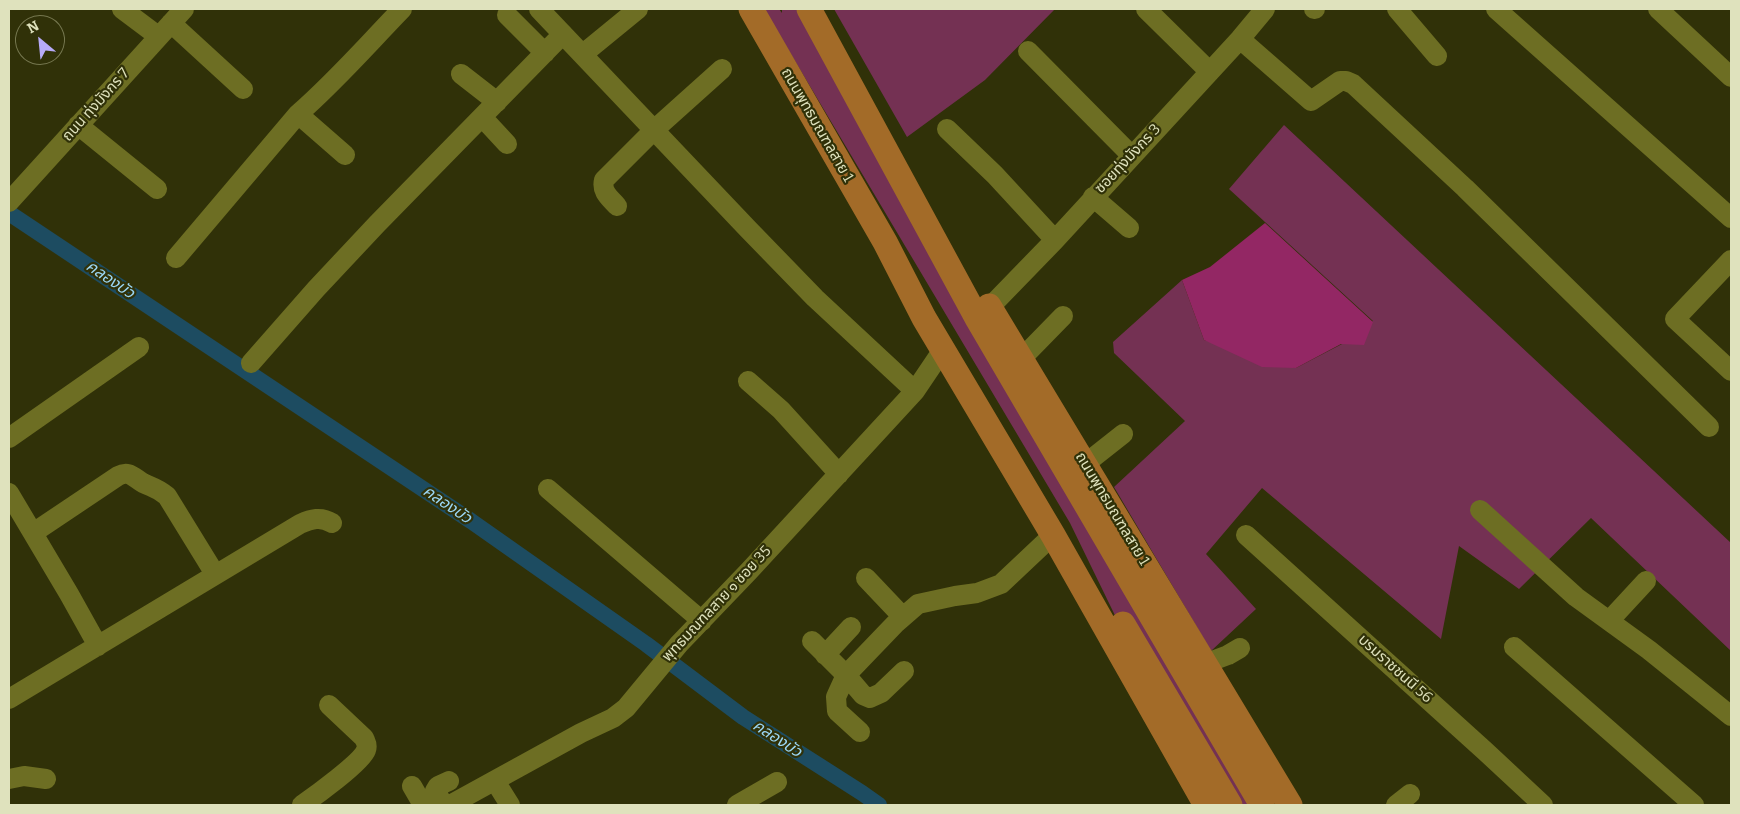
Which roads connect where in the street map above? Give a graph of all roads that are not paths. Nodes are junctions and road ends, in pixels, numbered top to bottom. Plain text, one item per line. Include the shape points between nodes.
1 (122, 9) edge
2 (402, 9) edge
3 (539, 9) edge
4 (638, 9) edge
5 (751, 9) edge
6 (809, 9) edge
7 (1146, 9) edge
8 (1265, 9) edge
9 (1397, 9) edge
10 (1496, 9) edge
11 (1658, 9) edge
12 (508, 15) dead end
13 (171, 22) edge
14 (563, 34) junction
15 (1240, 38) junction
16 (1028, 51) dead end
17 (545, 53) junction
18 (583, 54) junction
19 (1437, 56) dead end
20 (722, 69) dead end
21 (1209, 71) junction
22 (461, 74) dead end
23 (1731, 77) edge
24 (243, 89) dead end
25 (497, 102) junction
26 (298, 114) junction
27 (482, 117) junction
28 (78, 126) junction
29 (947, 129) dead end
30 (654, 130) junction
31 (507, 144) dead end
32 (345, 154) dead end
33 (1131, 156) junction
34 (156, 189) dead end
35 (1093, 197) junction
36 (9, 202) edge
37 (617, 206) dead end
38 (1731, 218) edge
39 (925, 220) junction
40 (1128, 228) dead end
41 (1055, 240) junction
42 (885, 242) junction
43 (176, 258) dead end
44 (1731, 260) edge
45 (990, 307) junction
46 (1063, 316) dead end
47 (140, 347) dead end
48 (942, 351) junction
49 (1022, 358) junction
50 (252, 363) dead end
51 (1731, 371) edge
52 (748, 381) dead end
53 (915, 391) junction
54 (1709, 427) dead end
55 (1123, 434) dead end
56 (9, 438) edge
57 (1085, 464) junction
58 (839, 474) junction
59 (548, 489) dead end
60 (9, 493) edge
61 (1480, 510) dead end
62 (332, 524) dead end
63 (33, 533) junction
64 (1061, 535) junction
65 (1246, 535) dead end
66 (215, 574) junction
67 (866, 578) dead end
68 (1646, 581) dead end
69 (903, 617) junction
70 (702, 621) junction
71 (1609, 621) junction
72 (852, 627) dead end
73 (98, 646) junction
74 (1514, 647) dead end
75 (1240, 648) dead end
76 (1204, 664) junction
77 (904, 671) dead end
78 (846, 675) junction
79 (9, 699) edge
80 (329, 705) dead end
81 (1731, 716) edge
82 (860, 732) dead end
83 (9, 779) edge
84 (46, 779) dead end
85 (495, 780) junction
86 (449, 781) dead end
87 (777, 782) dead end
88 (412, 786) dead end
89 (302, 805) edge
90 (424, 805) edge
91 (444, 805) edge
92 (450, 805) edge
93 (510, 805) edge
94 (736, 805) edge
95 (1206, 805) edge
96 (1230, 805) edge
97 (1262, 805) edge
98 (1290, 805) edge
99 (1543, 805) edge
100 (1694, 805) edge

1 - 13 street
2 - 26 street via 321,95
3 - 14 street
4 - 18 street
5 - 42 main road, ถนนพุทธมณฑลสาย 1
6 - 39 main road, ถนนพุทธมณฑลสาย 1
7 - 21 street
8 - 15 street, ซอยทุ่งมังกร 3
9 - 19 street
10 - 38 street
11 - 23 street
12 - 17 street
13 - 24 street
13 - 28 street, ถนน ทุ่งมังกร 7
14 - 17 street
14 - 18 street
15 - 21 street, ซอยทุ่งมังกร 3
15 - 54 street via 1311,100 1340,81 1353,84 1465,188
16 - 33 street
17 - 25 street
18 - 30 street
20 - 30 street
21 - 33 street, ซอยทุ่งมังกร 3
22 - 25 street
25 - 27 street
26 - 32 street
26 - 43 street
27 - 31 street
27 - 50 street via 350,253
28 - 34 street
28 - 36 street, ถนน ทุ่งมังกร 7
29 - 41 street
30 - 37 street via 604,180 605,192
30 - 53 street via 809,291
33 - 35 street, ซอยทุ่งมังกร 3
35 - 40 street
35 - 41 street, ซอยทุ่งมังกร 3
39 - 45 main road, ถนนพุทธมณฑลสาย 1 via 960,262
39 - 97 main road, ถนนพุทธมณฑลสาย 1 via 982,327
41 - 45 street, ซอยทุ่งมังกร 3
42 - 48 main road, ถนนพุทธมณฑลสาย 1
42 - 64 main road, ถนนพุทธมณฑลสาย 1 via 943,326
44 - 51 street via 1676,319
45 - 49 main road, ถนนพุทธมณฑลสาย 1
46 - 49 street
47 - 56 street
48 - 53 street, พุทธมณฑลสาย ๑ ซอย 35
48 - 64 main road, ถนนพุทธมณฑลสาย 1
49 - 57 main road, ถนนพุทธมณฑลสาย 1
52 - 58 street via 781,410
53 - 58 street, พุทธมณฑลสาย ๑ ซอย 35
55 - 57 street
57 - 76 main road, ถนนพุทธมณฑลสาย 1
58 - 70 street, พุทธมณฑลสาย ๑ ซอย 35
59 - 70 street
60 - 63 street
61 - 71 street via 1576,597
62 - 66 street via 327,520 309,520
63 - 66 street via 118,476 128,473 167,496
63 - 73 street
64 - 69 street via 1001,584 977,594 918,604
64 - 95 main road, ถนนพุทธมณฑลสาย 1
64 - 96 main road, ถนนพุทธมณฑลสาย 1
65 - 99 street, บรมราชชนนี 56
66 - 73 street
67 - 69 street
68 - 71 street
69 - 78 street
70 - 85 street, พุทธมณฑลสาย ๑ ซอย 35 via 626,708 613,718
71 - 81 street
72 - 78 street via 818,648
73 - 79 street
74 - 100 street
75 - 76 street
76 - 98 main road, ถนนพุทธมณฑลสาย 1
77 - 78 street via 881,693 870,698 863,695
78 - 82 street via 836,697 837,711
80 - 89 street via 364,738 366,752
83 - 84 street via 24,776
85 - 92 street, พุทธมณฑลสาย ๑ ซอย 35
85 - 93 street
86 - 91 street via 435,791
87 - 94 street
88 - 90 street

